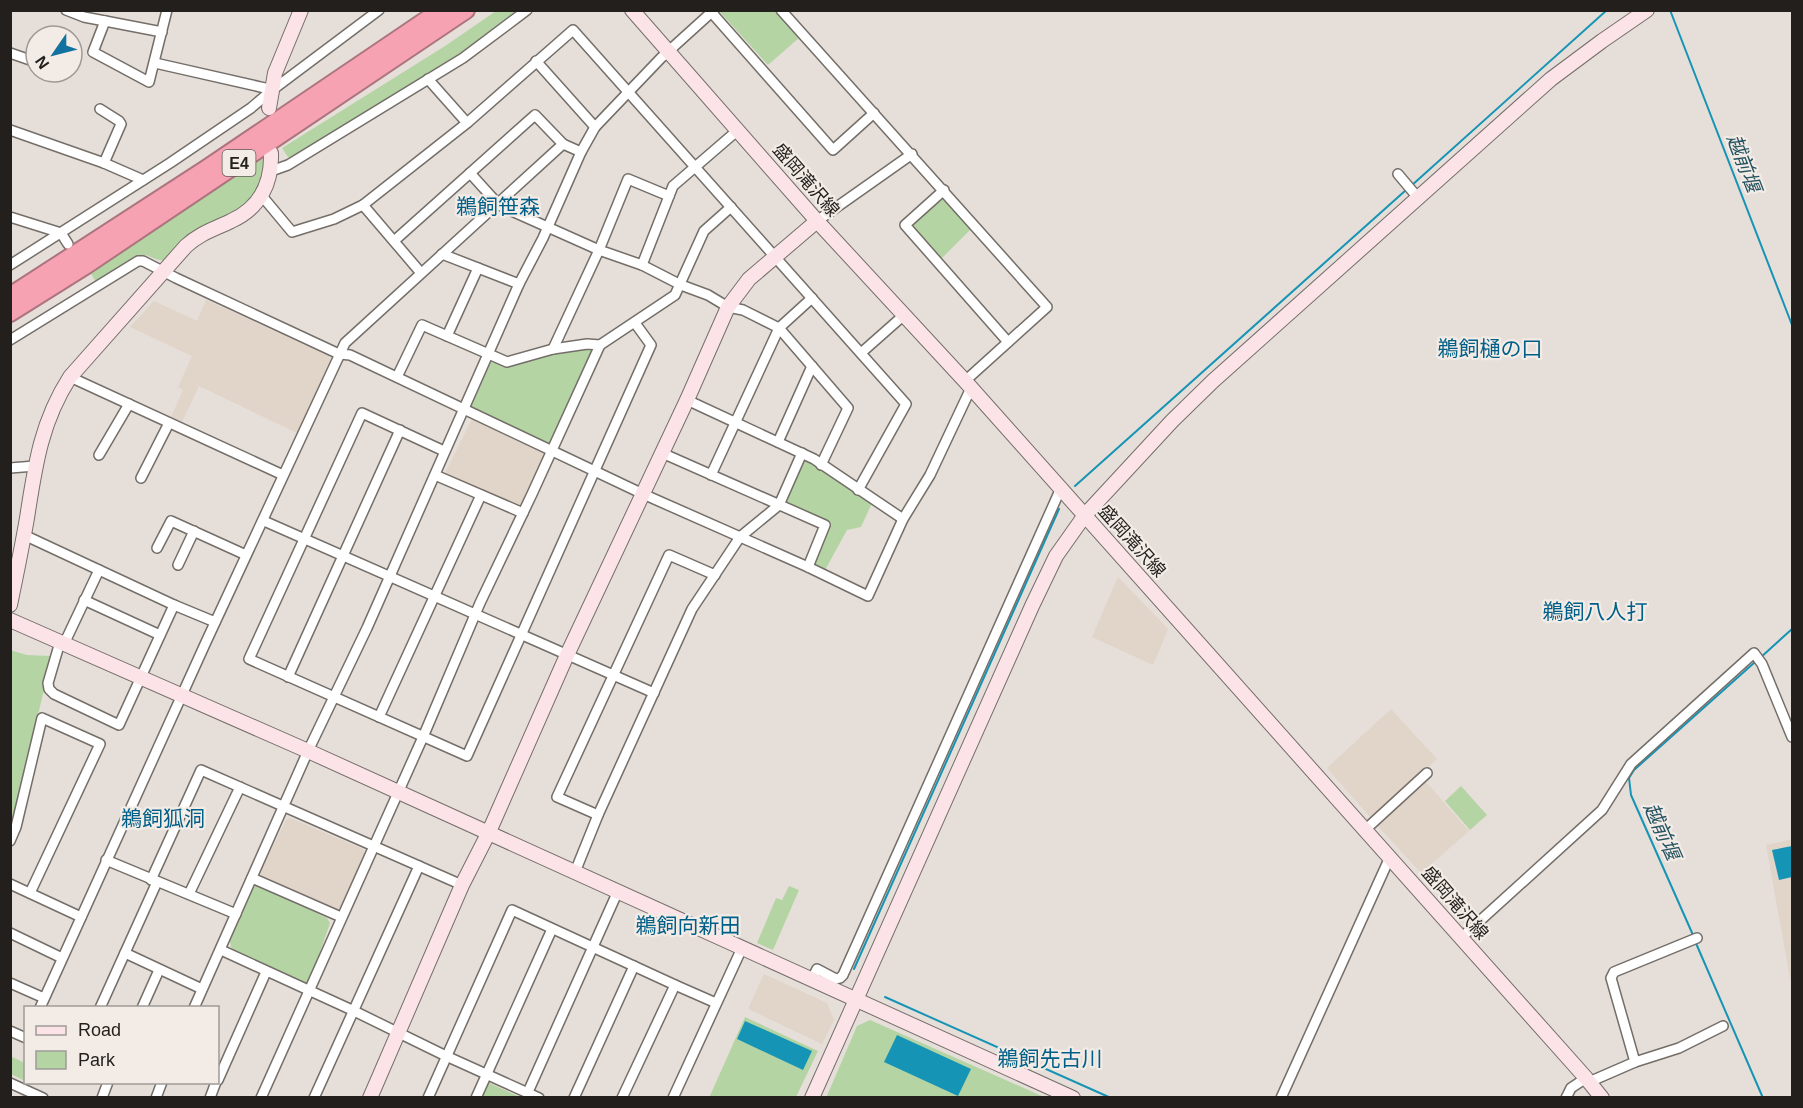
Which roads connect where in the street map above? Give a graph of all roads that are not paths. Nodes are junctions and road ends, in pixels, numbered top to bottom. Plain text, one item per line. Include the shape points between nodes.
1 (66, 10) edge
2 (167, 10) edge
3 (300, 10) edge
4 (379, 10) edge
5 (441, 10) edge
6 (466, 10) edge
7 (527, 10) edge
8 (632, 10) edge
9 (781, 10) edge
10 (1647, 10) edge
11 (713, 12) edge
12 (105, 21) junction
13 (162, 32) junction
14 (667, 52) junction
15 (536, 61) junction
16 (155, 63) junction
17 (429, 79) junction
18 (271, 91) junction
19 (627, 92) junction
20 (269, 108) dead end
21 (99, 109) dead end
22 (874, 113) junction
23 (467, 123) junction
24 (595, 127) junction
25 (10, 130) edge
26 (738, 130) junction
27 (563, 144) junction
28 (581, 152) junction
29 (271, 153) dead end
30 (912, 154) junction
31 (104, 163) junction
32 (695, 166) junction
33 (271, 171) junction
34 (470, 173) junction
35 (1398, 174) dead end
36 (143, 180) junction
37 (944, 190) junction
38 (1412, 191) junction
39 (669, 195) junction
40 (262, 196) junction
41 (498, 204) junction
42 (363, 205) junction
43 (731, 207) junction
44 (10, 217) edge
45 (817, 220) junction
46 (547, 225) junction
47 (61, 233) junction
48 (394, 241) junction
49 (68, 244) dead end
50 (599, 250) junction
51 (442, 254) junction
52 (774, 255) junction
53 (10, 265) edge
54 (642, 266) junction
55 (478, 268) junction
56 (164, 271) junction
57 (86, 272) dead end
58 (421, 273) junction
59 (519, 284) junction
60 (681, 285) junction
61 (96, 286) junction
62 (10, 296) edge
63 (812, 298) junction
64 (728, 307) junction
65 (10, 313) edge
66 (904, 315) junction
67 (635, 323) junction
68 (779, 328) junction
69 (447, 336) junction
70 (10, 340) edge
71 (1008, 342) junction
72 (600, 345) junction
73 (552, 349) junction
74 (861, 353) junction
75 (339, 354) junction
76 (489, 354) junction
77 (812, 366) junction
78 (70, 377) junction
79 (396, 377) junction
80 (968, 385) junction
81 (687, 400) junction
82 (129, 404) junction
83 (464, 410) junction
84 (736, 422) junction
85 (169, 423) junction
86 (400, 430) junction
87 (778, 442) junction
88 (444, 451) junction
89 (551, 451) junction
90 (662, 453) junction
91 (801, 453) junction
92 (99, 455) dead end
93 (821, 465) junction
94 (35, 466) junction
95 (10, 468) edge
96 (595, 472) junction
97 (283, 475) junction
98 (435, 475) junction
99 (711, 475) junction
100 (141, 478) dead end
101 (1061, 488) junction
102 (858, 490) junction
103 (643, 494) junction
104 (481, 495) junction
105 (779, 505) junction
106 (523, 513) junction
107 (1085, 515) junction
108 (903, 519) junction
109 (264, 521) junction
110 (194, 531) junction
111 (24, 535) junction
112 (304, 537) junction
113 (740, 537) junction
114 (157, 548) dead end
115 (246, 555) junction
116 (344, 555) junction
117 (178, 565) dead end
118 (808, 567) junction
119 (99, 570) junction
120 (715, 575) junction
121 (389, 576) junction
122 (436, 596) junction
123 (84, 600) junction
124 (10, 605) edge
125 (174, 605) junction
126 (476, 613) junction
127 (10, 620) edge
128 (215, 622) junction
129 (521, 634) junction
130 (160, 635) junction
131 (62, 643) junction
132 (567, 655) junction
133 (614, 676) junction
134 (288, 677) junction
135 (140, 678) junction
136 (654, 693) junction
137 (181, 697) junction
138 (334, 697) junction
139 (379, 717) junction
140 (423, 737) junction
141 (1792, 737) edge
142 (308, 752) junction
143 (1427, 772) dead end
144 (240, 787) junction
145 (397, 793) junction
146 (284, 808) junction
147 (598, 815) junction
148 (13, 826) edge
149 (1366, 829) junction
150 (488, 834) junction
151 (10, 841) edge
152 (374, 846) junction
153 (1390, 856) junction
154 (106, 860) junction
155 (419, 866) junction
156 (575, 872) junction
157 (252, 878) junction
158 (154, 881) junction
159 (10, 884) edge
160 (462, 885) junction
161 (618, 891) junction
162 (30, 893) junction
163 (189, 894) junction
164 (236, 914) junction
165 (341, 916) junction
166 (81, 917) junction
167 (552, 929) junction
168 (10, 933) edge
169 (1461, 938) junction
170 (1694, 939) dead end
171 (593, 948) junction
172 (742, 948) junction
173 (221, 950) junction
174 (125, 953) junction
175 (62, 958) junction
176 (634, 966) junction
177 (159, 970) junction
178 (266, 972) junction
179 (812, 980) junction
180 (10, 983) edge
181 (675, 985) junction
182 (202, 989) junction
183 (308, 992) junction
184 (44, 998) junction
185 (855, 1000) junction
186 (716, 1003) junction
187 (41, 1006) edge
188 (101, 1006) edge
189 (143, 1006) edge
190 (195, 1006) edge
191 (352, 1010) junction
192 (1723, 1026) dead end
193 (10, 1031) edge
194 (398, 1033) junction
195 (24, 1037) edge
196 (446, 1056) junction
197 (1635, 1062) junction
198 (486, 1075) junction
199 (219, 1077) edge
200 (1588, 1080) junction
201 (10, 1083) edge
202 (108, 1084) edge
203 (162, 1084) edge
204 (216, 1084) edge
205 (528, 1092) junction
206 (43, 1098) edge
207 (102, 1098) edge
208 (156, 1098) edge
209 (210, 1098) edge
210 (261, 1098) edge
211 (314, 1098) edge
212 (370, 1098) edge
213 (428, 1098) edge
214 (476, 1098) edge
215 (539, 1098) edge
216 (574, 1098) edge
217 (622, 1098) edge
218 (673, 1098) edge
219 (812, 1098) edge
220 (1073, 1098) edge
221 (1281, 1098) edge
222 (1566, 1098) edge
223 (1602, 1098) edge

1 - 12 street
2 - 13 street
3 - 18 street
4 - 18 street
5 - 62 highway, E4 via 216,163
6 - 65 highway, E4
7 - 17 street
8 - 14 street, 盛岡滝沢線
9 - 22 street
10 - 38 street via 1551,79
11 - 14 street
11 - 22 street via 833,150
12 - 13 street
12 - 16 street via 93,52 149,82
13 - 16 street
14 - 19 street
14 - 26 street, 盛岡滝沢線
15 - 19 street via 573,30
15 - 23 street
15 - 24 street
16 - 18 street
17 - 23 street
17 - 33 street via 288,165
18 - 20 street
18 - 36 street via 235,120
19 - 24 street
19 - 32 street
21 - 31 street via 121,124
22 - 30 street
23 - 42 street
24 - 28 street
25 - 31 street
26 - 32 street
26 - 45 street, 盛岡滝沢線
27 - 28 street
27 - 34 street via 535,115
27 - 41 street
28 - 46 street
29 - 33 street
30 - 37 street
30 - 45 street
31 - 36 street
32 - 39 street via 673,186
32 - 43 street
33 - 40 street
34 - 41 street
34 - 48 street
35 - 38 street
36 - 47 street
37 - 71 street via 1047,307
37 - 71 street via 905,225
38 - 107 street via 1213,381
39 - 50 street via 628,179
39 - 54 street
40 - 42 street via 292,232
40 - 56 street via 246,213 195,237
41 - 46 street
41 - 51 street
42 - 48 street
43 - 52 street
43 - 60 street via 704,231
44 - 47 street
45 - 52 street
45 - 66 street, 盛岡滝沢線
46 - 50 street
46 - 59 street
47 - 49 street
47 - 53 street
48 - 58 street
50 - 54 street
50 - 73 street
51 - 55 street
51 - 58 street
52 - 63 street
52 - 64 street
54 - 60 street
55 - 59 street
55 - 69 street
56 - 61 street via 138,261
56 - 75 street
56 - 78 street
57 - 61 street
58 - 75 street via 345,343
59 - 76 street
60 - 64 street
60 - 67 street via 675,295
61 - 70 street
63 - 68 street
63 - 74 street
64 - 68 street
64 - 81 street
66 - 74 street
66 - 80 street, 盛岡滝沢線
67 - 72 street
67 - 96 street via 651,345
68 - 77 street
68 - 84 street
69 - 76 street
69 - 79 street via 422,325
71 - 80 street
72 - 73 street
72 - 89 street
73 - 76 street via 507,362
74 - 102 street via 906,404
75 - 79 street via 350,355
75 - 97 street
76 - 83 street
77 - 87 street
77 - 93 street via 848,408
78 - 82 street
78 - 94 street via 48,417
79 - 83 street
80 - 101 street, 盛岡滝沢線
80 - 108 street via 930,475
81 - 84 street
81 - 90 street
82 - 85 street
82 - 92 street
83 - 88 street
83 - 89 street
84 - 87 street
84 - 99 street
85 - 97 street
85 - 100 street
86 - 88 street
86 - 112 street via 362,413
86 - 116 street
87 - 91 street
88 - 98 street
89 - 96 street
89 - 106 street
90 - 99 street
90 - 103 street
91 - 93 street
91 - 105 street
93 - 102 street
94 - 95 street
94 - 111 street
96 - 103 street
96 - 129 street
97 - 109 street
98 - 104 street
98 - 121 street
99 - 105 street
101 - 107 street, 盛岡滝沢線
101 - 179 street via 843,975 836,979 816,969
102 - 108 street
103 - 113 street
103 - 132 street
104 - 106 street
104 - 122 street
105 - 113 street
105 - 118 street via 825,525
106 - 126 street
107 - 149 street, 盛岡滝沢線
107 - 185 street via 1056,556 1032,606
108 - 118 street via 868,596
109 - 112 street
109 - 115 street
110 - 114 street via 171,521
110 - 115 street
110 - 117 street
111 - 119 street
111 - 124 street
112 - 116 street
112 - 134 street via 249,659
113 - 118 street
113 - 120 street
115 - 128 street
116 - 121 street
116 - 134 street
119 - 123 street
119 - 125 street
120 - 133 street via 669,555
120 - 136 street via 692,609
121 - 122 street
121 - 138 street
122 - 126 street
122 - 139 street
123 - 130 street
123 - 131 street
125 - 128 street
125 - 130 street
126 - 129 street
126 - 140 street
127 - 131 street
128 - 137 street
129 - 132 street
129 - 140 street via 467,756
130 - 135 street
131 - 135 street
131 - 135 street via 49,689 111,723 119,725
132 - 133 street
132 - 150 street
133 - 136 street
133 - 147 street via 557,797
134 - 138 street
135 - 137 street
136 - 147 street
137 - 142 street
137 - 154 street
138 - 139 street
138 - 142 street
139 - 140 street
140 - 145 street
141 - 169 street via 1754,653 1631,764 1602,810
142 - 145 street
142 - 146 street
143 - 149 street
144 - 146 street
144 - 158 street via 201,770
144 - 163 street
145 - 150 street
145 - 152 street
146 - 152 street
146 - 157 street
147 - 156 street
148 - 151 street
148 - 162 street via 42,718 100,744
149 - 153 street, 盛岡滝沢線
150 - 156 street
150 - 160 street
152 - 155 street
152 - 165 street
153 - 169 street, 盛岡滝沢線
153 - 221 street
154 - 158 street
154 - 166 street
155 - 160 street
155 - 191 street
156 - 161 street
157 - 164 street
157 - 165 street
158 - 163 street
158 - 174 street
159 - 162 street
160 - 194 street
161 - 171 street
161 - 172 street
162 - 166 street
163 - 164 street
164 - 173 street
165 - 183 street
166 - 175 street
167 - 171 street
167 - 196 street via 512,910
167 - 198 street
168 - 175 street
169 - 200 street, 盛岡滝沢線
170 - 197 street via 1614,972 1611,978
171 - 176 street
171 - 205 street
172 - 179 street
172 - 186 street
173 - 178 street
173 - 182 street
174 - 177 street
174 - 188 street
175 - 184 street
176 - 181 street
176 - 216 street
177 - 182 street
177 - 189 street
178 - 183 street
178 - 199 street
179 - 185 street
180 - 184 street
181 - 186 street
181 - 217 street
182 - 190 street
183 - 191 street
183 - 210 street
184 - 187 street
185 - 219 street
185 - 220 street
186 - 218 street
191 - 194 street
191 - 211 street
192 - 197 street via 1679,1048
193 - 195 street
194 - 196 street
194 - 212 street
196 - 198 street
196 - 213 street
197 - 200 street
198 - 205 street
198 - 214 street
200 - 222 street via 1571,1088
200 - 223 street, 盛岡滝沢線
201 - 206 street
202 - 207 street
203 - 208 street
204 - 209 street
205 - 215 street

